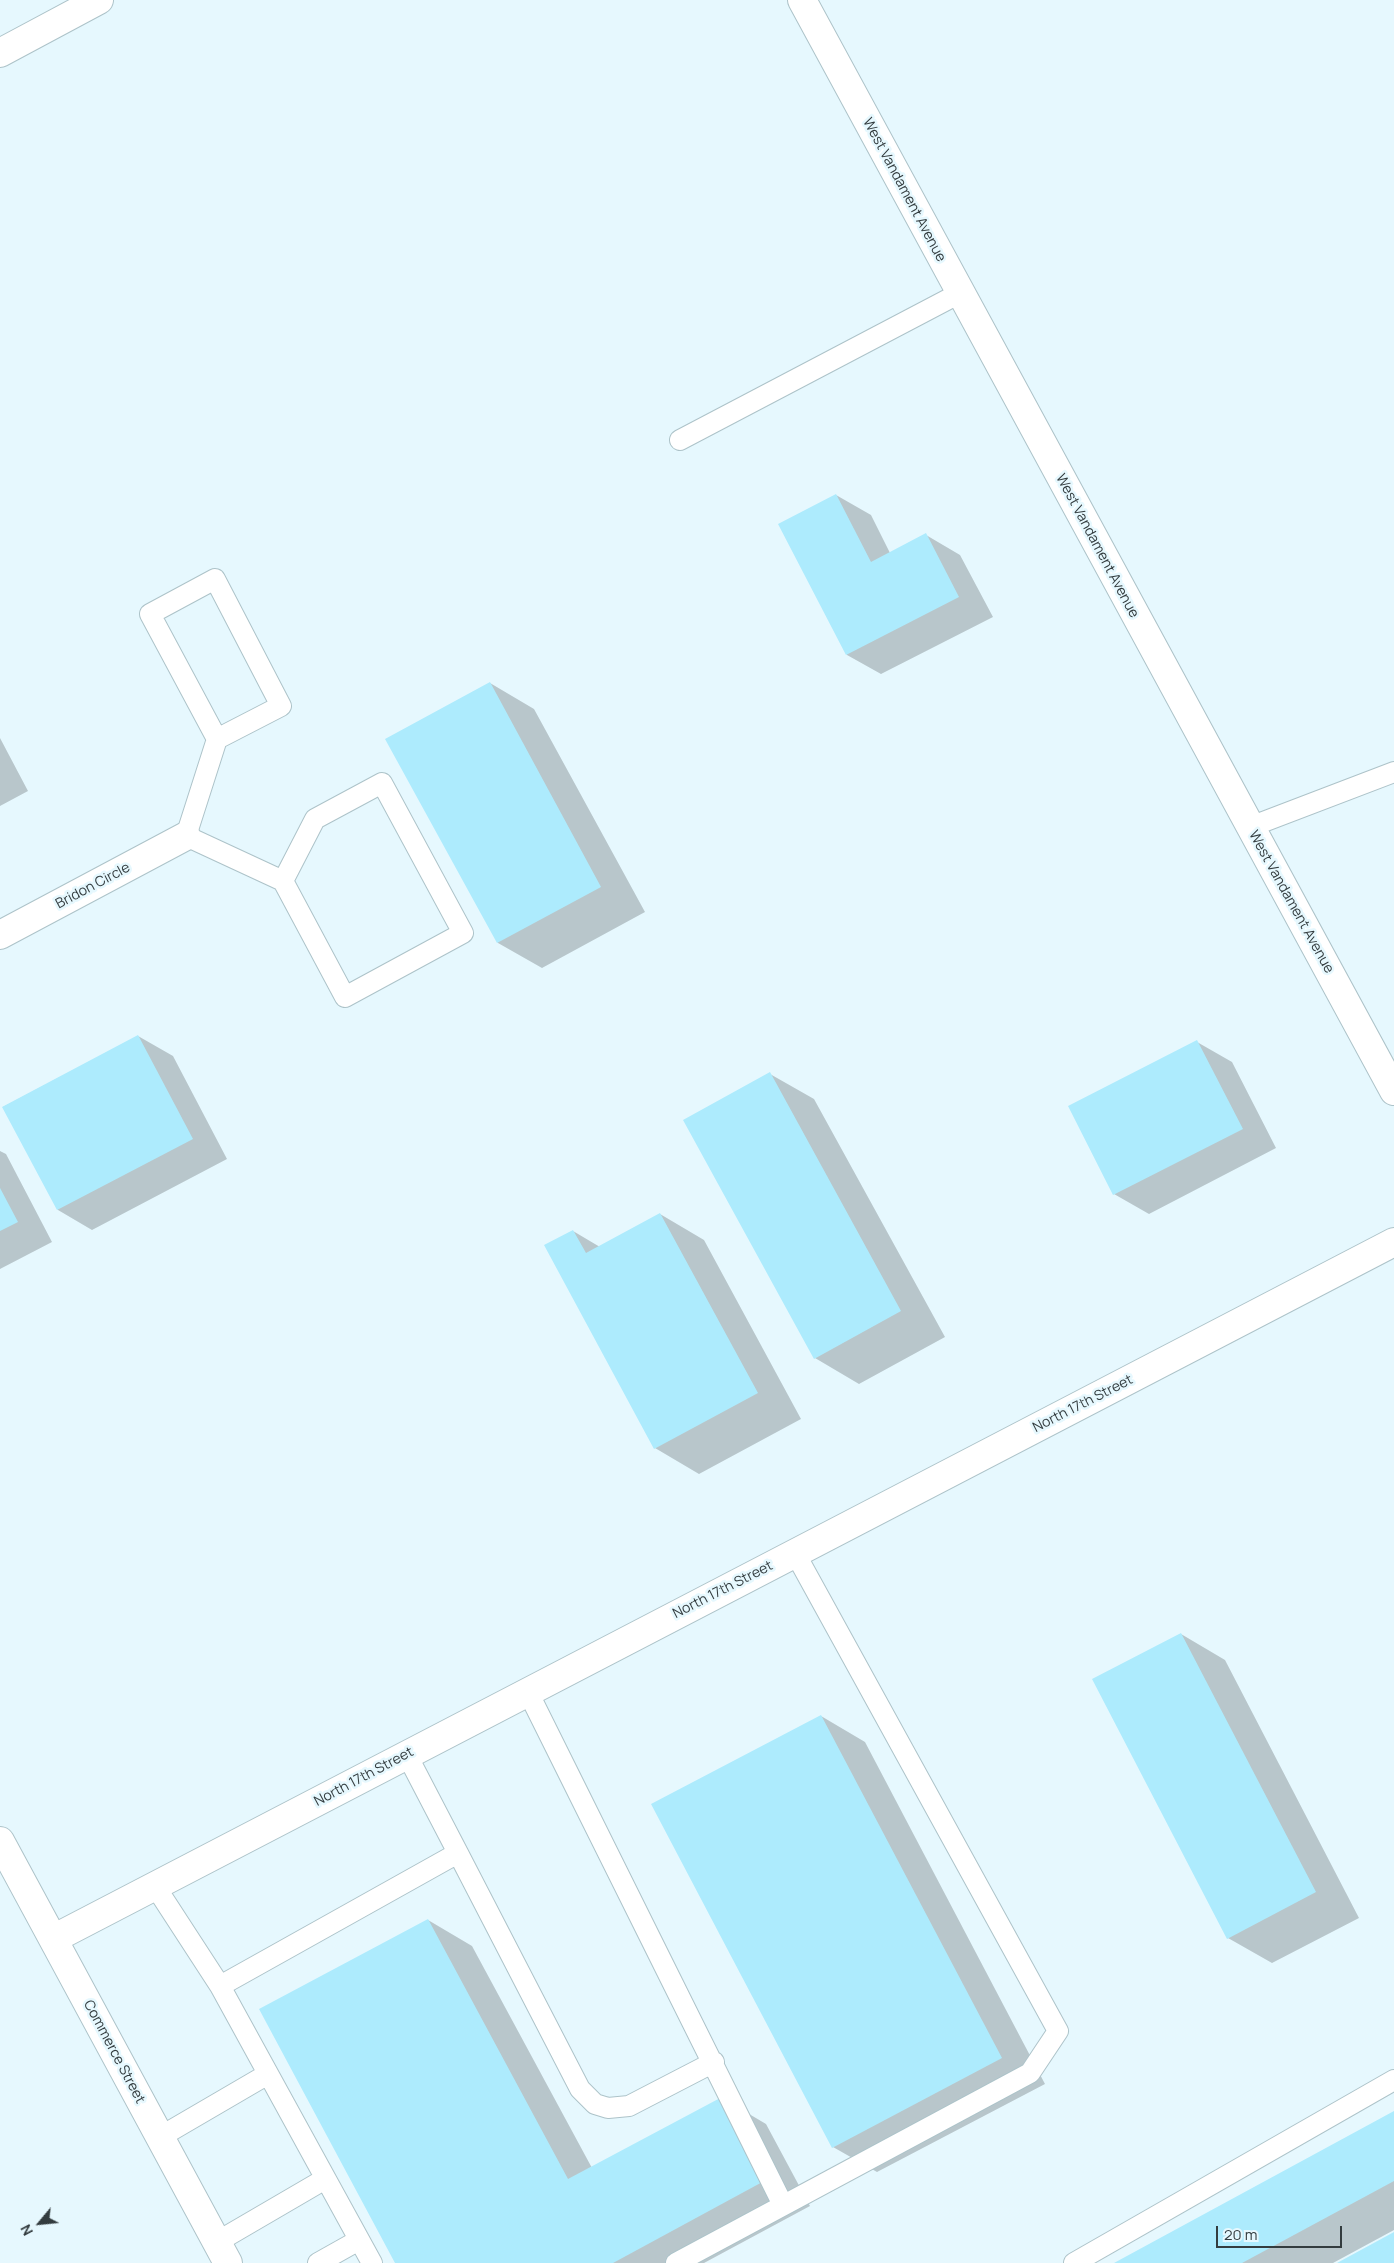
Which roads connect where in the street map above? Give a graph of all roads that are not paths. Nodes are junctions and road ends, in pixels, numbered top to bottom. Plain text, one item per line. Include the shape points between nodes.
1 (99, 0) edge
2 (802, 0) edge
3 (0, 53) edge
4 (960, 293) junction
5 (680, 440) dead end
6 (217, 738) junction
7 (1394, 772) edge
8 (1250, 827) junction
9 (186, 836) junction
10 (283, 882) junction
11 (0, 935) edge
12 (1394, 1091) edge
13 (1394, 1242) edge
14 (795, 1553) junction
15 (528, 1692) junction
16 (407, 1755) junction
17 (0, 1841) edge
18 (458, 1853) junction
19 (156, 1886) junction
20 (53, 1939) junction
21 (220, 1986) junction
22 (714, 2062) junction
23 (268, 2074) junction
24 (1394, 2080) edge
25 (160, 2136) junction
26 (325, 2179) junction
27 (783, 2206) junction
28 (359, 2240) junction
29 (222, 2253) edge
30 (318, 2263) edge
31 (372, 2263) edge
32 (676, 2263) edge
33 (1074, 2263) edge

1 - 3 street
2 - 4 street, West Vandament Avenue
4 - 5 lane
4 - 8 street, West Vandament Avenue
6 - 6 lane via 150,614 215,579 281,706
6 - 9 lane
7 - 8 lane
8 - 12 street, West Vandament Avenue
9 - 10 lane
9 - 11 street, Bridon Circle
10 - 10 lane via 346,997 462,933 382,783 315,819
13 - 14 street, North 17th Street
14 - 15 street, North 17th Street
14 - 27 lane via 1058,2030 1030,2073
15 - 16 street, North 17th Street
15 - 22 lane
16 - 18 lane
16 - 19 street, North 17th Street
17 - 20 street, Commerce Street
18 - 21 lane
18 - 22 lane via 580,2089 594,2104 608,2108 629,2106
19 - 20 street, North 17th Street
19 - 21 lane
20 - 25 street, Commerce Street
21 - 23 lane
22 - 27 lane
23 - 25 lane
23 - 26 lane
24 - 33 lane
25 - 29 street, Commerce Street
26 - 28 lane
26 - 29 lane
27 - 32 lane
28 - 30 lane
28 - 31 lane

